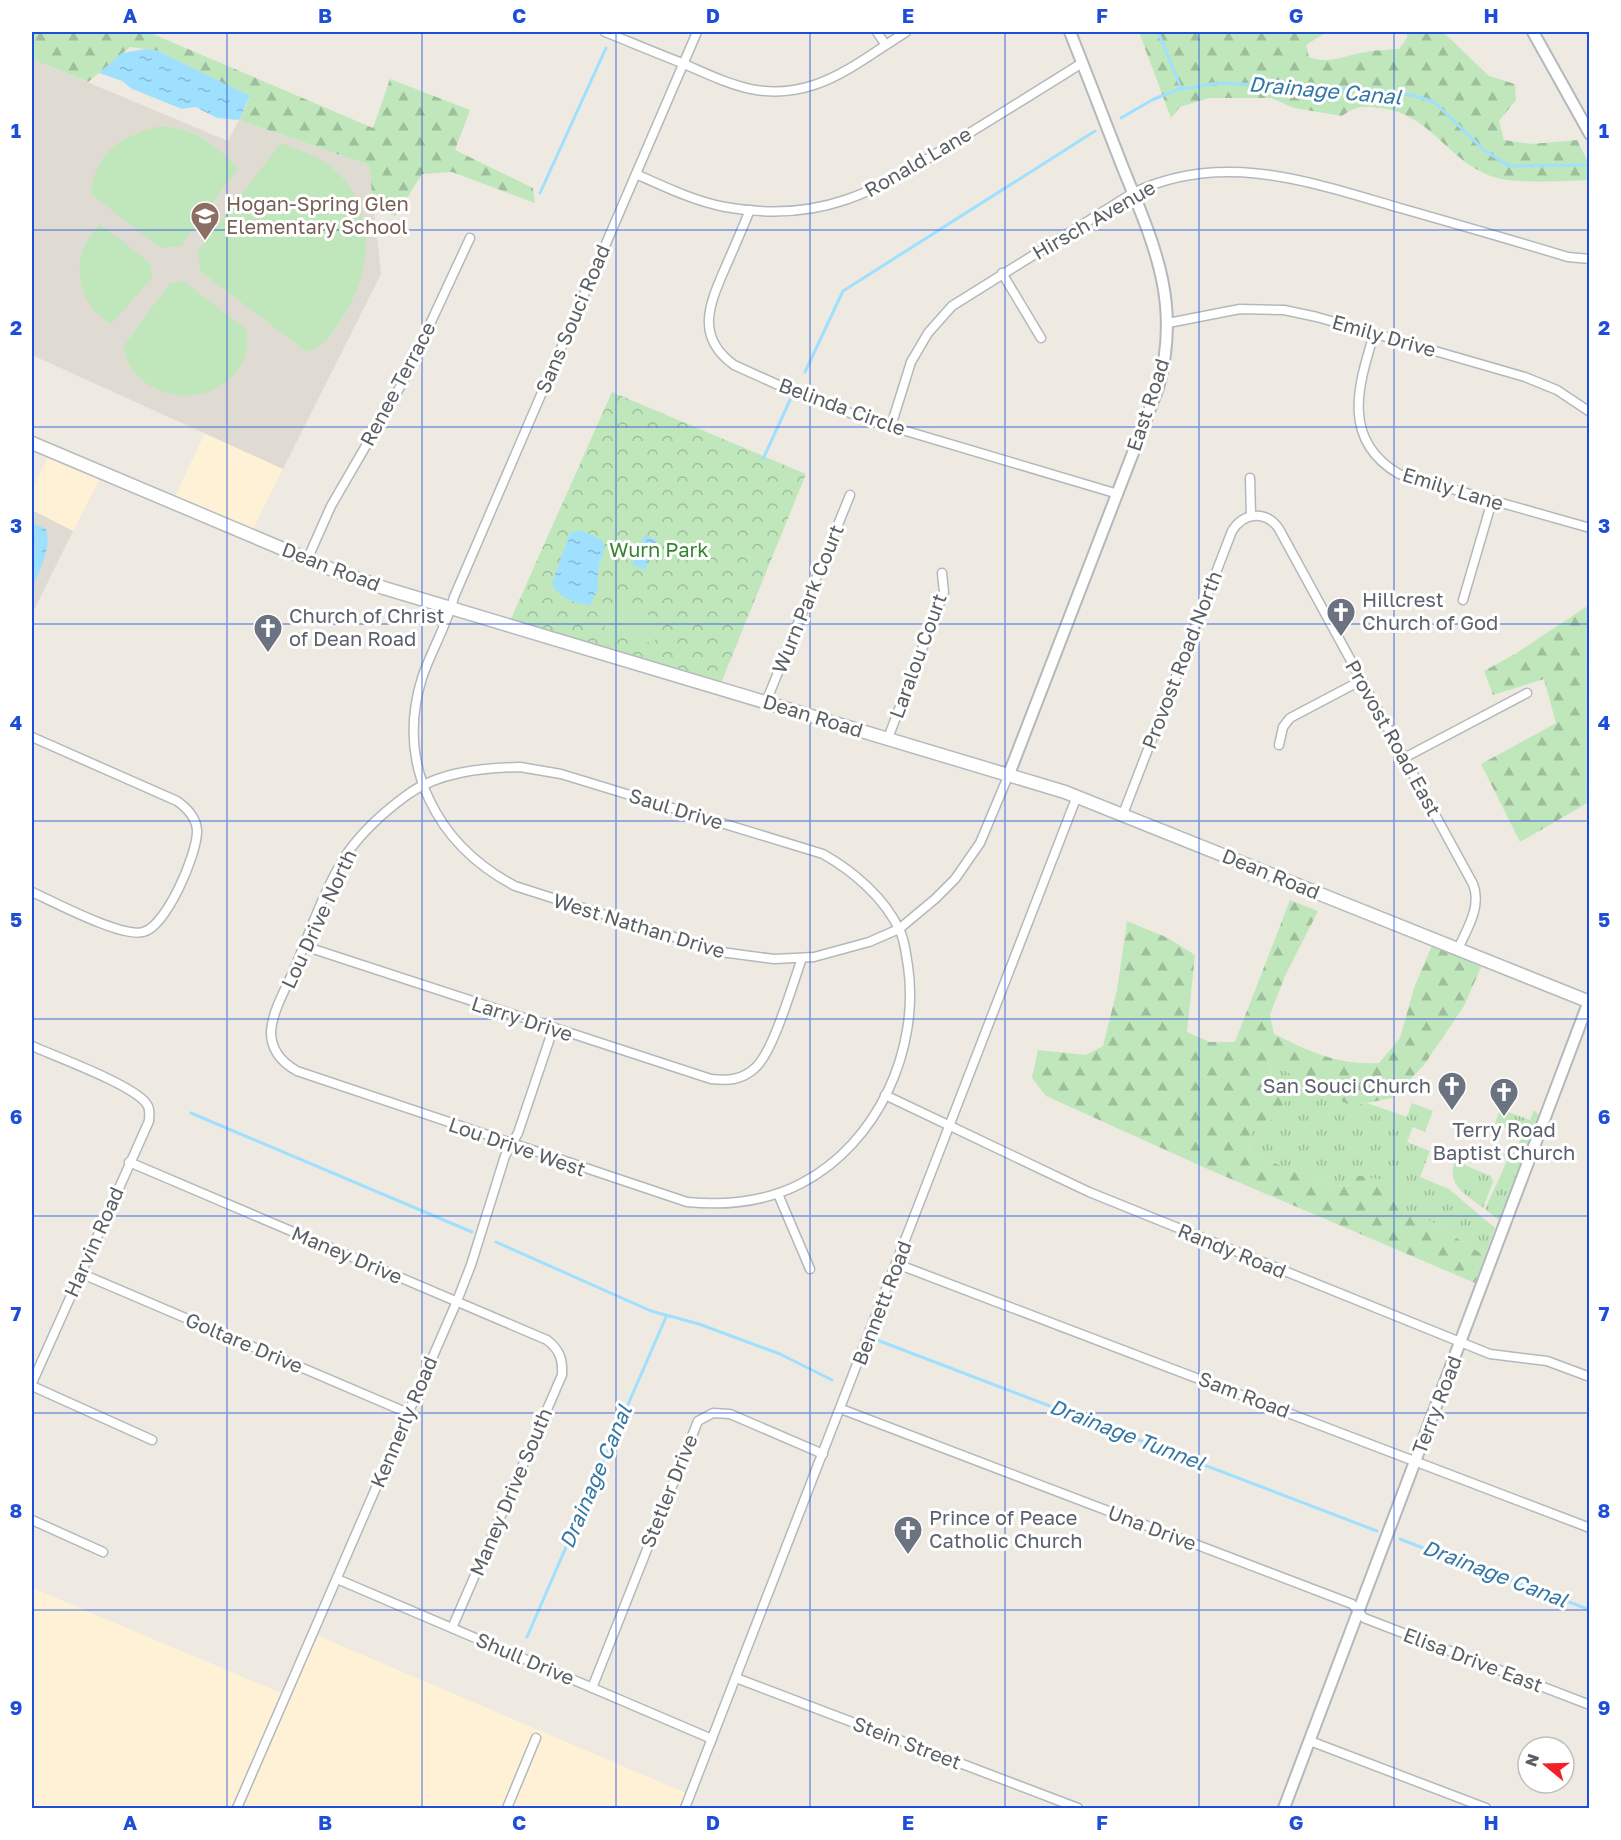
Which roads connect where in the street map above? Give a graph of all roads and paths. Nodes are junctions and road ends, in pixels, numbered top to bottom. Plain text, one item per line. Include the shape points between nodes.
1 (605, 32) edge
2 (697, 32) edge
3 (877, 32) edge
4 (906, 32) edge
5 (1070, 32) edge
6 (1533, 32) edge
7 (885, 44) junction
8 (1082, 63) junction
9 (683, 64) junction
10 (1590, 134) edge
11 (636, 174) junction
12 (1133, 193) junction
13 (750, 210) junction
14 (470, 238) dead end
15 (1590, 259) edge
16 (1002, 273) junction
17 (1168, 323) junction
18 (1374, 334) junction
19 (1041, 338) dead end
20 (1590, 412) edge
21 (891, 426) junction
22 (32, 443) edge
23 (1250, 478) dead end
24 (1118, 494) junction
25 (850, 495) dead end
26 (1492, 501) junction
27 (1251, 515) junction
28 (1590, 528) edge
29 (307, 560) junction
30 (942, 573) dead end
31 (1463, 600) dead end
32 (451, 608) junction
33 (1362, 680) junction
34 (1527, 693) dead end
35 (766, 702) junction
36 (32, 738) edge
37 (888, 738) junction
38 (1279, 744) dead end
39 (1404, 758) junction
40 (1010, 774) junction
41 (422, 786) junction
42 (1077, 796) junction
43 (1123, 814) junction
44 (32, 892) edge
45 (899, 929) junction
46 (304, 946) junction
47 (1458, 949) junction
48 (802, 958) junction
49 (1589, 1002) edge
50 (553, 1029) junction
51 (273, 1045) joint
52 (32, 1046) edge
53 (885, 1095) junction
54 (950, 1126) junction
55 (511, 1145) junction
56 (129, 1162) junction
57 (778, 1194) junction
58 (897, 1264) junction
59 (810, 1269) dead end
60 (81, 1273) junction
61 (457, 1301) junction
62 (1460, 1342) junction
63 (560, 1354) joint
64 (32, 1356) edge
65 (41, 1360) junction
66 (1590, 1377) edge
67 (32, 1384) edge
68 (841, 1409) junction
69 (408, 1413) junction
70 (152, 1440) dead end
71 (823, 1454) junction
72 (1416, 1461) junction
73 (32, 1520) edge
74 (1590, 1528) edge
75 (103, 1552) dead end
76 (337, 1579) junction
77 (1359, 1612) junction
78 (452, 1628) junction
79 (736, 1678) junction
80 (592, 1688) junction
81 (1590, 1705) edge
82 (536, 1738) dead end
83 (712, 1739) junction
84 (1310, 1741) junction
85 (237, 1809) edge
86 (507, 1809) edge
87 (685, 1809) edge
88 (1078, 1809) edge
89 (1284, 1809) edge
90 (1486, 1809) edge

1 - 9 street
2 - 9 street, Sans Souci Road
3 - 7 street
4 - 7 street
5 - 8 street, East Road
6 - 10 street
7 - 9 street via 832,77 789,91 741,88
8 - 12 street, East Road
8 - 13 street, Ronald Lane via 894,180 857,198 804,210
9 - 11 street, Sans Souci Road
11 - 13 street, Ronald Lane via 703,201
11 - 32 street, Sans Souci Road
12 - 15 street, Hirsch Avenue via 1189,175 1240,170 1268,173 1568,257
12 - 16 street, Hirsch Avenue
12 - 17 street, East Road via 1160,263
13 - 21 street, Belinda Circle via 709,309 709,330 717,350 734,365 785,389
14 - 29 street, Renee Terrace via 405,380 331,506
16 - 19 street
16 - 21 street, Hirsch Avenue via 952,306 928,333 908,370
17 - 18 street, Emily Drive via 1222,311 1264,308 1302,313
17 - 24 street, East Road via 1158,388
18 - 20 street, Emily Drive via 1542,384
18 - 26 street, Emily Lane via 1358,398 1360,424 1370,447 1387,467 1399,474
21 - 24 street, Belinda Circle
22 - 29 main road, Dean Road
23 - 27 street
24 - 40 street, East Road
25 - 35 street, Wurn Park Court
26 - 28 street, Emily Lane
26 - 31 street
27 - 33 street, Provost Road East via 1268,518 1279,529
27 - 43 street, Provost Road North via 1232,531
29 - 32 main road, Dean Road
30 - 37 street, Laralou Court via 944,591
32 - 35 main road, Dean Road
32 - 41 street, Sans Souci Road via 418,695 415,735
33 - 38 street via 1290,718
33 - 39 street, Provost Road East
34 - 39 street
35 - 37 main road, Dean Road
36 - 44 street via 184,806 195,821 196,841 179,884 152,929 136,933 120,930
37 - 40 main road, Dean Road
39 - 47 street, Provost Road East via 1476,890 1476,906
40 - 42 main road, Dean Road
40 - 45 street, West Nathan Drive via 991,821 968,861 935,899
41 - 45 street, Saul Drive via 455,774 502,767 561,774 823,854 855,875
41 - 46 street, Lou Drive North via 380,817 348,852
41 - 48 street, West Nathan Drive via 460,845 490,872 515,886 721,952 754,958
42 - 43 main road, Dean Road
42 - 54 street, Bennett Road
43 - 47 main road, Dean Road
45 - 48 street, West Nathan Drive via 869,942
45 - 53 street, Lou Drive West via 910,982 909,1023
46 - 50 street, Larry Drive
46 - 51 street, Lou Drive North via 273,1019
47 - 49 main road, Dean Road
48 - 50 street, Larry Drive via 766,1053 742,1077 711,1080
49 - 62 street, Terry Road
50 - 55 street, Kennerly Road
51 - 55 street, Lou Drive West via 286,1065 297,1071
52 - 56 street, Harvin Road via 130,1090 145,1102 150,1110 149,1121
53 - 54 street, Randy Road
53 - 57 street, Lou Drive West via 868,1125 836,1160
54 - 58 street, Bennett Road
54 - 62 street, Randy Road via 1099,1196
55 - 57 street, Lou Drive West via 687,1202 722,1204
55 - 61 street, Kennerly Road
56 - 60 street, Harvin Road
56 - 61 street, Maney Drive
57 - 59 street
58 - 68 street, Bennett Road
58 - 72 street, Sam Road
60 - 65 street, Harvin Road
60 - 69 street, Goltare Drive
61 - 63 street, Maney Drive via 547,1340
61 - 69 street, Kennerly Road
62 - 66 street, Randy Road via 1500,1356 1547,1361
62 - 72 street, Terry Road
63 - 78 street, Maney Drive South via 562,1375
64 - 65 street
65 - 67 street, Harvin Road
67 - 70 street
68 - 71 street, Bennett Road
68 - 77 street, Una Drive via 1352,1604
69 - 76 street, Kennerly Road
71 - 79 street, Bennett Road
71 - 80 street, Stetler Drive via 730,1414 713,1413 698,1421
72 - 74 street, Sam Road
72 - 77 street, Terry Road
73 - 75 street
76 - 78 street, Shull Drive
76 - 85 street, Kennerly Road
77 - 81 street, Elisa Drive East via 1364,1618
77 - 84 street, Terry Road
78 - 80 street, Shull Drive
79 - 83 street, Bennett Road
79 - 88 street, Stein Street
80 - 83 street, Shull Drive
82 - 86 street
83 - 87 street, Bennett Road
84 - 89 street, Terry Road
84 - 90 street

